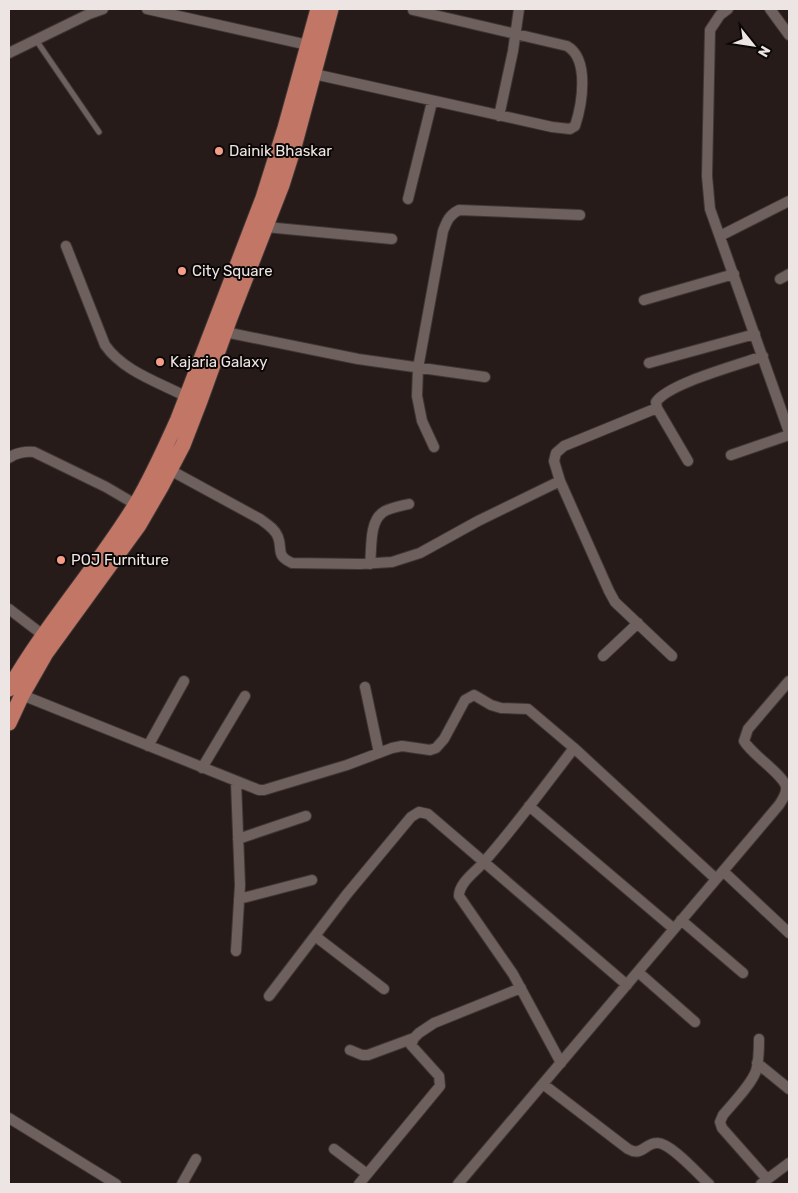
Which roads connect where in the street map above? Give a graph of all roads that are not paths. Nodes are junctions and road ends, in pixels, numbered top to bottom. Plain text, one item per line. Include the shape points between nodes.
1 (103, 9) edge
2 (147, 9) edge
3 (318, 9) edge
4 (331, 9) edge
5 (519, 9) edge
6 (728, 9) edge
7 (770, 9) edge
8 (413, 10) edge
9 (516, 34) junction
10 (789, 35) edge
11 (36, 40) junction
12 (308, 45) junction
13 (9, 53) edge
14 (314, 74) junction
15 (432, 102) junction
16 (499, 116) junction
17 (99, 132) dead end
18 (408, 199) dead end
19 (789, 201) edge
20 (580, 215) dead end
21 (266, 227) junction
22 (720, 236) junction
23 (392, 239) dead end
24 (66, 246) dead end
25 (734, 274) junction
26 (644, 300) dead end
27 (225, 332) junction
28 (755, 334) junction
29 (763, 356) junction
30 (649, 363) dead end
31 (418, 368) junction
32 (485, 377) dead end
33 (187, 396) junction
34 (657, 408) junction
35 (789, 434) edge
36 (434, 447) dead end
37 (731, 455) dead end
38 (9, 458) edge
39 (688, 461) dead end
40 (170, 470) junction
41 (560, 481) junction
42 (136, 504) junction
43 (409, 504) dead end
44 (370, 564) junction
45 (9, 609) edge
46 (638, 623) junction
47 (43, 636) junction
48 (603, 656) dead end
49 (672, 656) dead end
50 (184, 681) dead end
51 (789, 681) edge
52 (365, 687) dead end
53 (15, 692) edge
54 (245, 696) dead end
55 (9, 723) edge
56 (148, 746) junction
57 (574, 748) junction
58 (380, 753) junction
59 (202, 768) junction
60 (236, 782) junction
61 (788, 788) edge
62 (529, 806) junction
63 (306, 816) dead end
64 (238, 838) junction
65 (483, 862) junction
66 (719, 875) junction
67 (312, 880) dead end
68 (239, 899) junction
69 (677, 925) junction
70 (789, 933) edge
71 (315, 936) junction
72 (236, 951) dead end
73 (638, 972) junction
74 (743, 974) dead end
75 (627, 985) junction
76 (521, 988) junction
77 (384, 989) dead end
78 (268, 996) dead end
79 (695, 1022) dead end
80 (414, 1038) junction
81 (760, 1039) dead end
82 (350, 1050) dead end
83 (561, 1063) junction
84 (757, 1063) junction
85 (543, 1084) junction
86 (789, 1089) edge
87 (9, 1118) edge
88 (334, 1149) dead end
89 (196, 1159) dead end
90 (789, 1164) edge
91 (367, 1174) junction
92 (764, 1182) edge
93 (111, 1183) edge
94 (182, 1184) edge
95 (359, 1184) edge
96 (458, 1184) edge
97 (709, 1184) edge

1 - 11 street
2 - 12 street
3 - 12 highway
4 - 14 highway
5 - 9 street
6 - 22 street via 710,30 708,194
7 - 10 street
8 - 9 street
9 - 16 street
9 - 16 street via 573,50 581,74 580,111 575,126 570,128
11 - 13 street
11 - 17 lane
12 - 33 highway via 263,198
14 - 15 street
14 - 21 highway via 294,147
15 - 16 street
15 - 18 street
19 - 22 street
20 - 31 street via 459,210 452,213 443,231
21 - 23 street
21 - 27 highway
22 - 25 street
24 - 33 street via 104,345 112,355 125,366
25 - 26 street
25 - 28 street
27 - 31 street
27 - 40 highway via 197,410
28 - 29 street
28 - 30 street
29 - 34 street via 674,387 660,396
29 - 35 street
31 - 32 street
31 - 36 street via 418,406
33 - 42 highway via 166,448
34 - 39 street
34 - 41 street via 564,446 556,453 554,461
35 - 37 street
38 - 42 street via 27,451 34,452
40 - 44 street via 260,519 273,529 278,538 279,552 292,563
40 - 53 highway via 139,525
41 - 44 street via 420,553 392,562
41 - 46 street via 615,602
42 - 47 highway
43 - 44 street via 382,512 377,519
45 - 47 street
46 - 48 street
46 - 49 street
47 - 53 highway
50 - 56 street
51 - 61 street via 748,729 744,741
52 - 58 street
53 - 55 highway
53 - 56 street
54 - 59 street
56 - 59 street
57 - 58 street via 528,709 501,708 474,695 465,700 436,748 402,746
57 - 62 street
57 - 66 street
58 - 60 street via 264,790
59 - 60 street
60 - 64 street
61 - 66 street via 779,805
62 - 65 street
62 - 69 street
63 - 64 street
64 - 68 street
65 - 71 street via 428,814 418,812
65 - 75 street
65 - 76 street via 463,884 459,896
66 - 69 street
66 - 70 street
67 - 68 street
68 - 72 street
69 - 73 street
69 - 74 street
71 - 77 street
71 - 78 street
73 - 75 street
73 - 79 street
75 - 83 street
76 - 80 street via 434,1023
76 - 83 street
80 - 82 street via 368,1055
80 - 91 street via 411,1045 439,1076 440,1086
81 - 84 street
83 - 85 street
84 - 86 street
84 - 92 street via 752,1078 720,1122
85 - 96 street
85 - 97 street via 628,1149 639,1152 651,1144 664,1144
87 - 93 street
88 - 91 street
89 - 94 street
90 - 92 street
91 - 95 street

